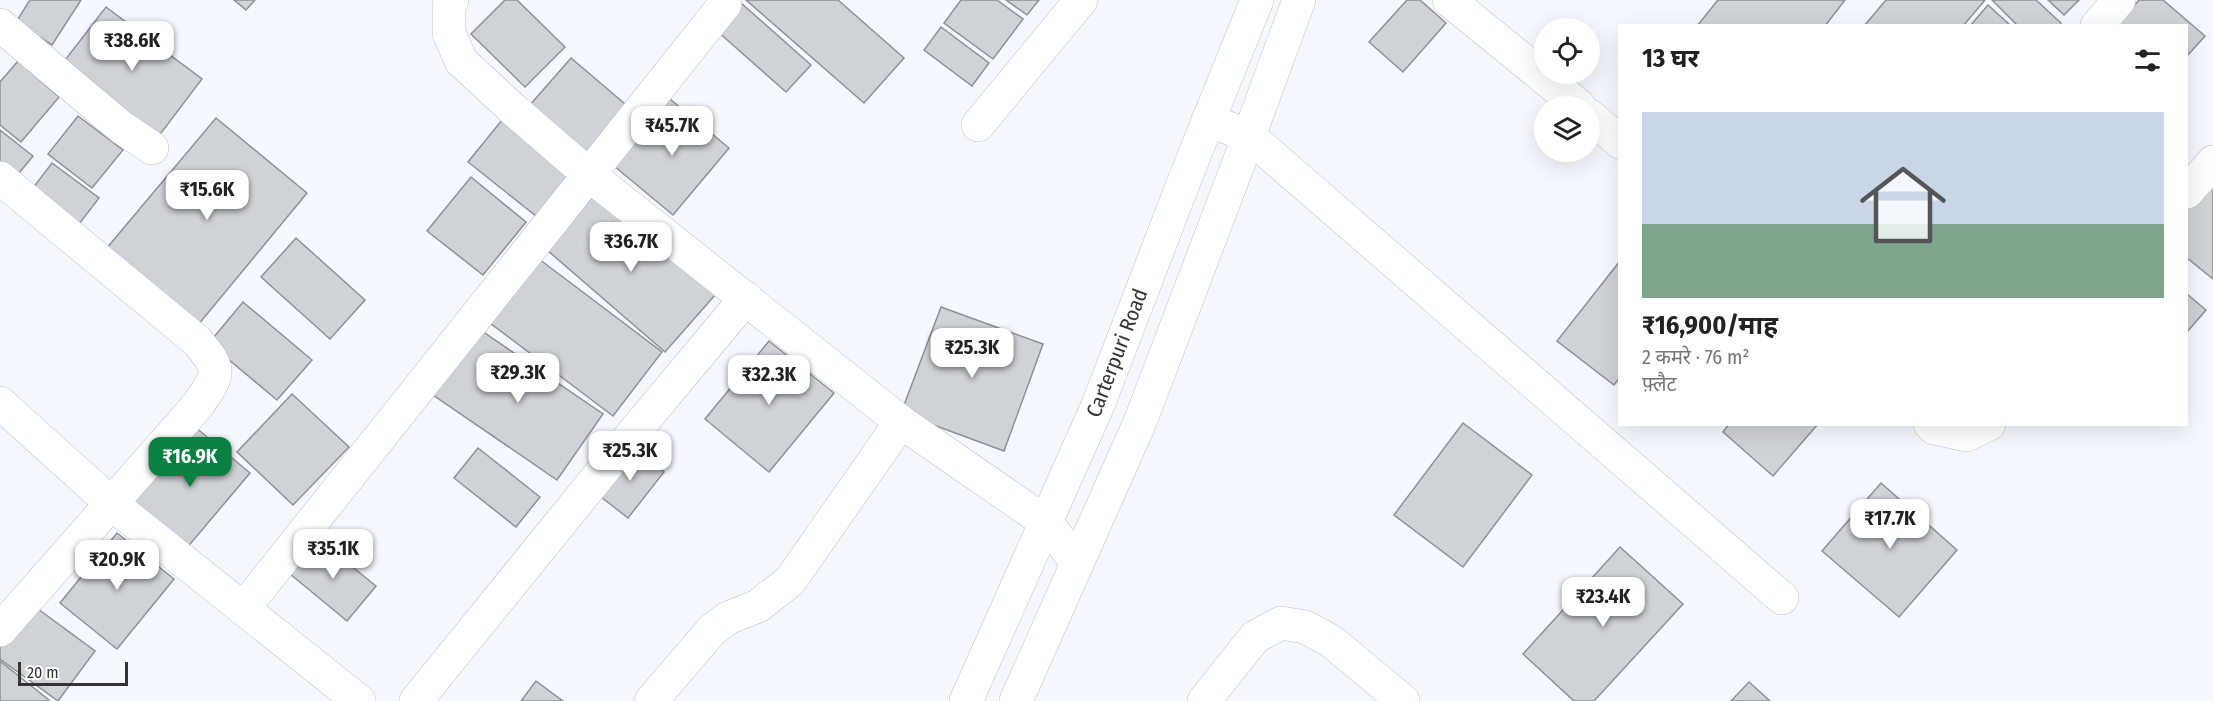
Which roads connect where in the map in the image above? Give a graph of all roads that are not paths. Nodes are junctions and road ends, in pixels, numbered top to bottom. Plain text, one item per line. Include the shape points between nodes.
1 (452, 0) edge
2 (1081, 0) edge
3 (1257, 0) edge
4 (1299, 0) edge
5 (1449, 0) edge
6 (2119, 0) edge
7 (724, 4) dead end
8 (2099, 24) edge
9 (0, 25) edge
10 (1567, 96) edge
11 (1208, 120) junction
12 (978, 125) dead end
13 (1600, 125) edge
14 (1249, 136) junction
15 (1618, 140) edge
16 (152, 148) dead end
17 (2213, 162) edge
18 (588, 174) junction
19 (0, 178) edge
20 (2188, 191) edge
21 (746, 298) junction
22 (0, 404) edge
23 (901, 422) junction
24 (1932, 426) edge
25 (1985, 426) edge
26 (112, 504) junction
27 (1047, 523) junction
28 (1077, 563) junction
29 (1782, 598) dead end
30 (243, 609) junction
31 (1, 628) edge
32 (359, 701) edge
33 (416, 701) edge
34 (651, 701) edge
35 (966, 701) edge
36 (1016, 701) edge
37 (1204, 701) edge
38 (1402, 701) edge

1 - 18 street via 449,33 461,62
2 - 12 street
3 - 11 street, Carterpuri Road
4 - 14 street
5 - 10 street
6 - 8 street
7 - 18 street
9 - 16 street via 121,127
11 - 14 street
11 - 27 street, Carterpuri Road via 1098,405
13 - 15 street
14 - 28 street via 1140,422
14 - 29 street
17 - 20 street
18 - 21 street
18 - 30 street
19 - 26 street via 189,334 215,366 215,378 198,405
21 - 23 street
21 - 33 street
22 - 26 street
23 - 27 street
23 - 34 street via 790,581 758,606 712,630
24 - 25 street via 1966,435
26 - 30 street
26 - 31 street
27 - 28 street
27 - 35 street, Carterpuri Road
28 - 36 street
30 - 32 street
37 - 38 street via 1255,637 1281,623 1305,627 1331,641

